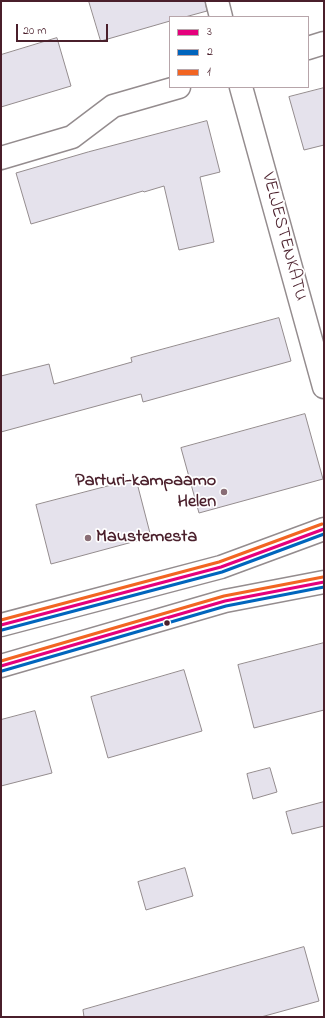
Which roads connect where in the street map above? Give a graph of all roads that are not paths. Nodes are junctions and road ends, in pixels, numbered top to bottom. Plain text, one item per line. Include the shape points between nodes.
1 (217, 1) edge
2 (221, 16) edge
3 (324, 43) edge
4 (309, 48) edge
5 (176, 88) edge
6 (241, 88) edge
7 (1, 158) edge
8 (324, 386) edge
9 (324, 529) edge
10 (324, 582) edge
11 (1, 625) edge
12 (1, 666) edge

1 - 2 main road
3 - 4 main road
5 - 7 main road via 113,106 72,137
6 - 8 main road, VELJESTENKATU
9 - 11 main road via 221,567
10 - 12 main road via 226,601

